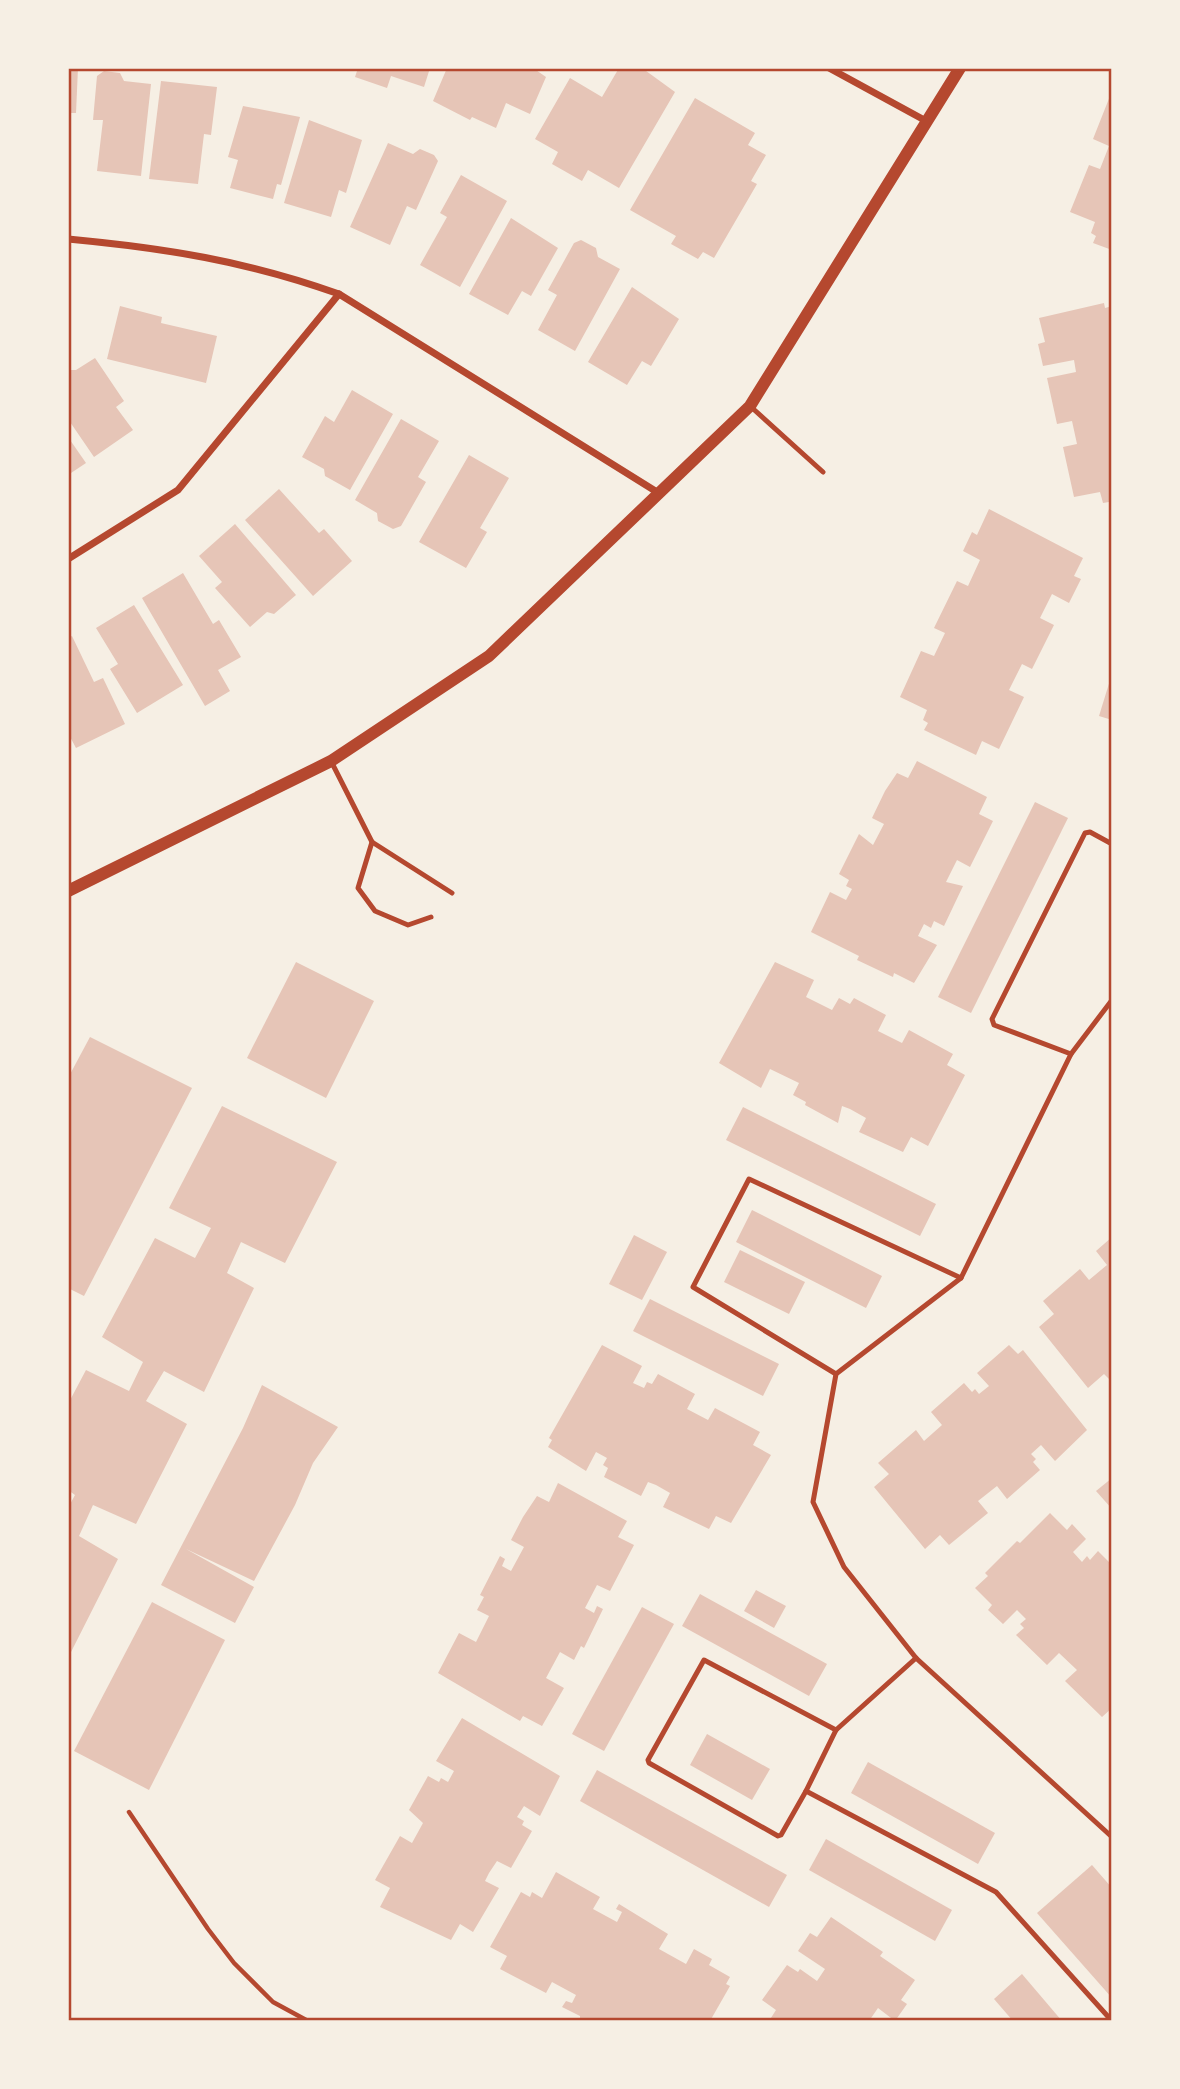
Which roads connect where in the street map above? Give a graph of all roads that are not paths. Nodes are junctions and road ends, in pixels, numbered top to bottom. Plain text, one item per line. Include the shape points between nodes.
1 (829, 68) edge
2 (960, 68) edge
3 (928, 122) junction
4 (68, 239) edge
5 (339, 294) junction
6 (750, 406) junction
7 (823, 472) dead end
8 (657, 492) junction
9 (68, 559) edge
10 (331, 761) junction
11 (372, 842) junction
12 (1112, 845) edge
13 (68, 891) edge
14 (452, 893) dead end
15 (431, 917) dead end
16 (1112, 1000) edge
17 (1072, 1054) junction
18 (961, 1278) junction
19 (836, 1374) junction
20 (916, 1658) junction
21 (836, 1730) junction
22 (806, 1791) junction
23 (1112, 1837) edge
24 (1112, 2021) edge

1 - 3 street
2 - 3 street
3 - 6 street
4 - 5 street via 209,256
5 - 8 street
5 - 9 street via 178,491
6 - 7 lane
6 - 8 street
8 - 10 street via 489,656
10 - 11 lane
10 - 13 street
11 - 14 lane
11 - 15 lane via 358,888 375,911 408,925
12 - 17 lane via 1090,832 1085,834 992,1019 994,1025
16 - 17 lane
17 - 18 lane
18 - 19 lane
18 - 19 lane via 749,1178 693,1287
19 - 20 lane via 813,1502 844,1567
20 - 21 lane
20 - 23 lane
21 - 22 lane
21 - 22 lane via 704,1660 648,1760 778,1836
22 - 24 lane via 996,1892

